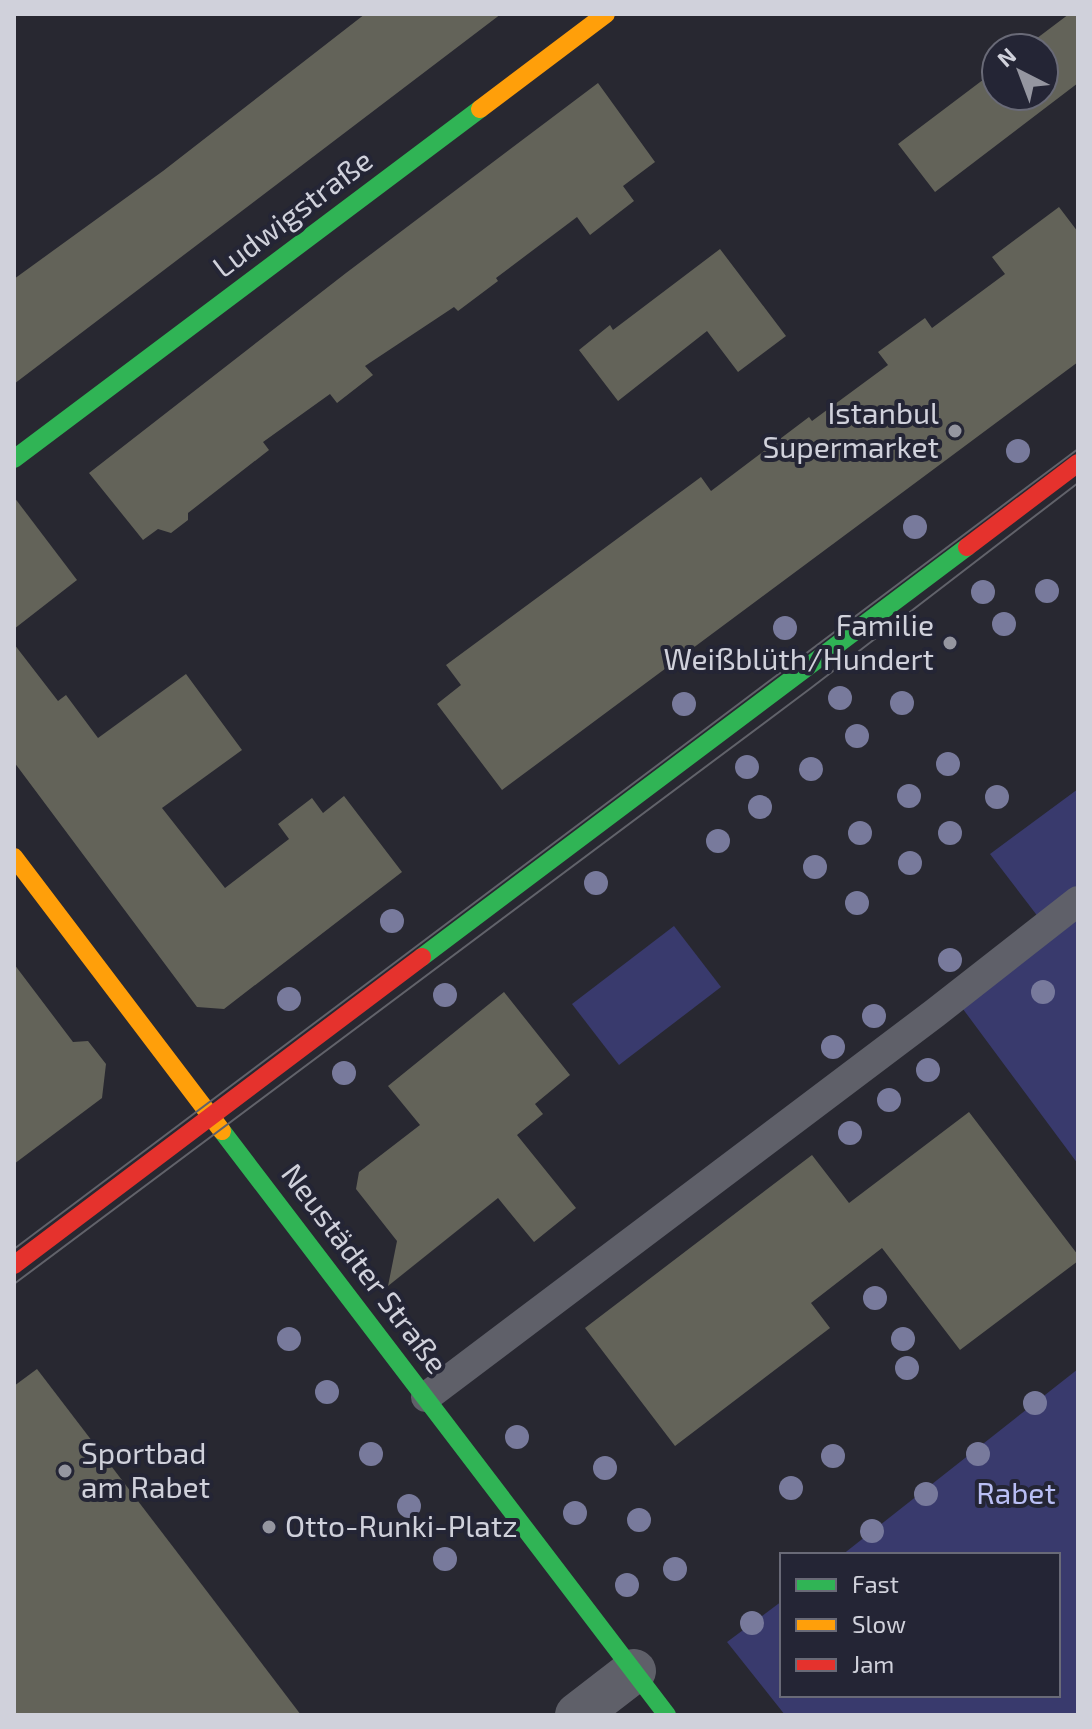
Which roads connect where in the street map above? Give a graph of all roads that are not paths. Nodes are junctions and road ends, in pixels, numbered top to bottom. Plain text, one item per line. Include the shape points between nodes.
1 (606, 14) edge
2 (14, 459) edge
3 (1078, 463) edge
4 (14, 857) edge
5 (1078, 901) edge
6 (212, 1115) junction
7 (14, 1265) edge
8 (426, 1397) junction
9 (634, 1671) junction
10 (577, 1715) edge
11 (667, 1715) edge

1 - 2 street, Ludwigstraße
3 - 6 street
4 - 6 street, Neustädter Straße
5 - 8 lane
6 - 7 street
6 - 8 street, Neustädter Straße
8 - 9 street, Neustädter Straße
9 - 10 street
9 - 11 street, Neustädter Straße

